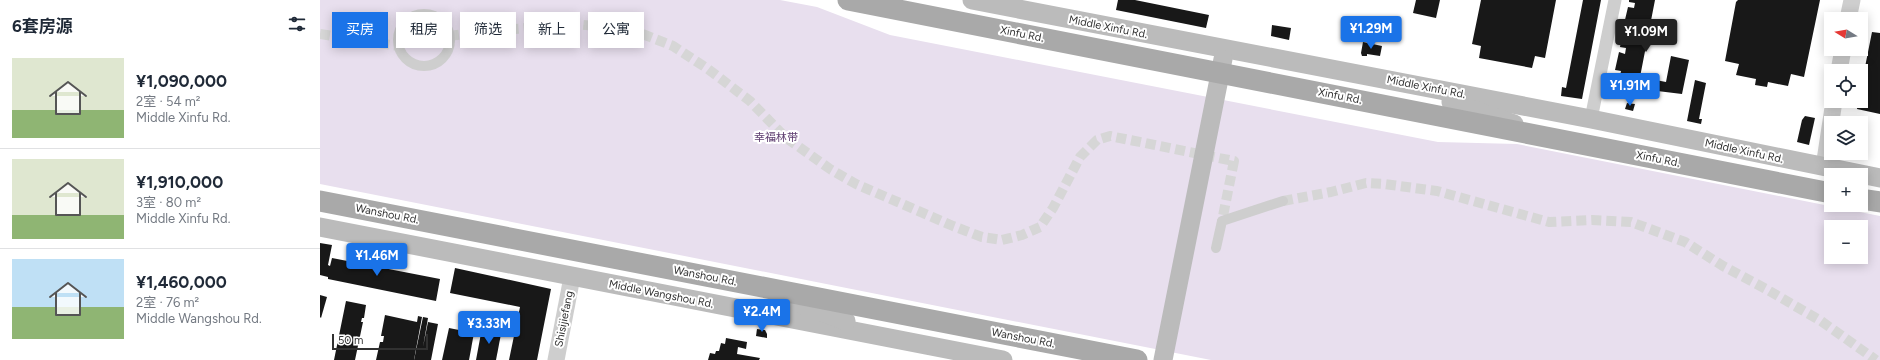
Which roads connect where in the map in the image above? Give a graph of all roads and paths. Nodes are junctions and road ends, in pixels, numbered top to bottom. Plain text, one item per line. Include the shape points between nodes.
1 (848, 0) edge
2 (972, 0) edge
3 (1615, 0) edge
4 (1852, 0) edge
5 (1023, 5) edge
6 (1849, 12) edge
7 (445, 25) joint
8 (1224, 50) junction
9 (1220, 73) junction
10 (1389, 80) junction
11 (1833, 108) edge
12 (1591, 119) junction
13 (1559, 140) junction
14 (1824, 167) junction
15 (1880, 178) edge
16 (1824, 192) edge
17 (1868, 200) edge
18 (320, 201) edge
19 (1283, 201) tunnel mouth
20 (1880, 202) edge
21 (320, 227) edge
22 (1216, 248) dead end
23 (572, 277) junction
24 (754, 286) junction
25 (893, 339) junction
26 (556, 360) edge
27 (1003, 360) edge
28 (1137, 360) edge
29 (1162, 360) edge

1 - 9 main road, Xinfu Rd.
2 - 5 main road, Middle Xinfu Rd.
3 - 12 street
4 - 6 street
5 - 8 main road, Middle Xinfu Rd.
7 - 7 street via 430,15 421,14 405,21 398,38 401,53 406,60 421,66 437,62 443,57 450,42
8 - 9 main road
8 - 10 main road, Middle Xinfu Rd.
9 - 13 main road, Xinfu Rd.
9 - 29 main road
10 - 12 main road, Middle Xinfu Rd.
10 - 13 main road
11 - 14 street
12 - 14 main road, Middle Xinfu Rd.
13 - 16 main road, Xinfu Rd.
14 - 15 main road, Middle Xinfu Rd.
17 - 20 main road
18 - 24 main road, Wanshou Rd.
19 - 22 street via 1222,221
21 - 23 main road, Middle Wangshou Rd.
23 - 25 main road, Middle Wangshou Rd.
23 - 26 street, Shisijiefang
24 - 25 main road
24 - 28 main road, Wanshou Rd.
25 - 27 main road, Middle Wangshou Rd.

